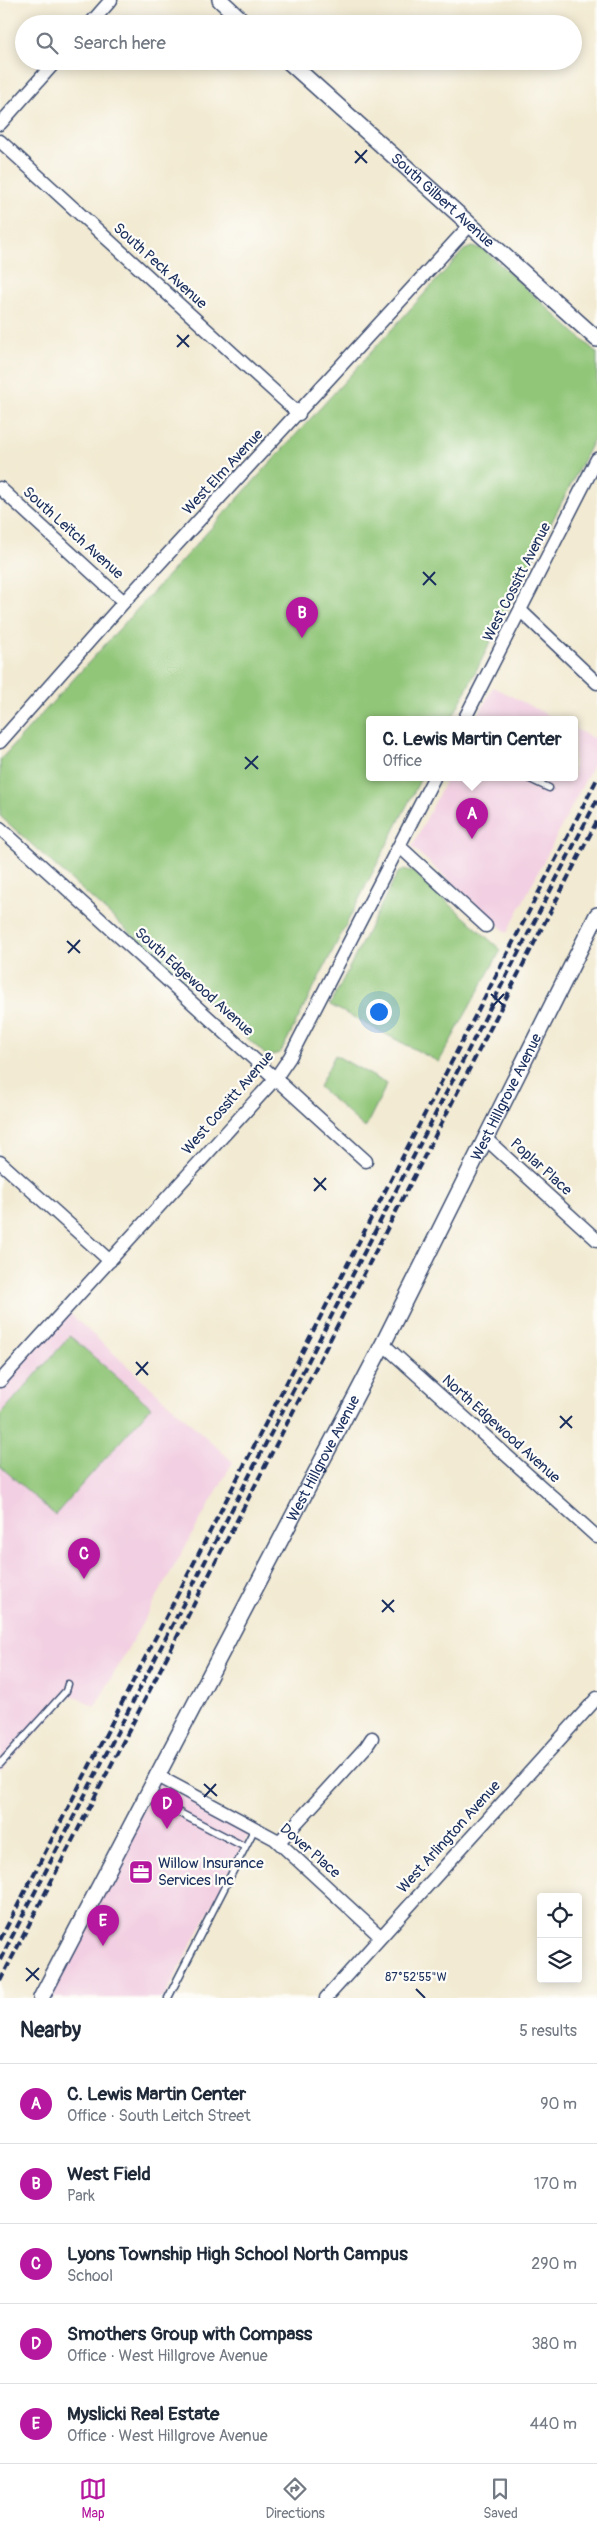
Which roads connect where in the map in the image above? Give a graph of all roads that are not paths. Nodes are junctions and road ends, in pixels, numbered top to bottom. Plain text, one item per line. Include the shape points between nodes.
1 (111, 0) edge
2 (220, 0) edge
3 (98, 15) edge
4 (236, 15) edge
5 (48, 70) edge
6 (298, 70) edge
7 (0, 124) edge
8 (0, 141) edge
9 (470, 225) junction
10 (597, 339) edge
11 (299, 414) junction
12 (597, 459) edge
13 (0, 488) edge
14 (124, 602) junction
15 (521, 611) junction
16 (597, 683) edge
17 (466, 716) edge
18 (0, 742) edge
19 (432, 781) edge
20 (534, 781) edge
21 (549, 788) dead end
22 (0, 828) edge
23 (399, 846) junction
24 (597, 915) edge
25 (486, 926) dead end
26 (592, 937) edge
27 (275, 1078) junction
28 (486, 1139) junction
29 (366, 1161) dead end
30 (0, 1162) edge
31 (597, 1240) edge
32 (110, 1261) junction
33 (384, 1344) junction
34 (0, 1382) edge
35 (597, 1537) edge
36 (68, 1684) dead end
37 (597, 1698) edge
38 (372, 1738) dead end
39 (0, 1764) edge
40 (156, 1775) junction
41 (146, 1795) junction
42 (255, 1828) junction
43 (279, 1842) junction
44 (245, 1847) junction
45 (381, 1937) junction
46 (41, 1998) edge
47 (168, 1998) edge
48 (326, 1998) edge

1 - 3 street
2 - 4 street
5 - 7 street
6 - 9 street, South Gilbert Avenue
8 - 11 street, South Peck Avenue
9 - 10 street, South Gilbert Avenue
9 - 11 street, West Elm Avenue
11 - 14 street, West Elm Avenue
12 - 15 street, West Cossitt Avenue
13 - 14 street, South Leitch Avenue
14 - 18 street, West Elm Avenue
15 - 16 street
15 - 17 street, West Cossitt Avenue
19 - 23 street, West Cossitt Avenue
20 - 21 lane
22 - 27 street, South Edgewood Avenue
23 - 25 street
23 - 27 street, West Cossitt Avenue via 290,1057
24 - 26 street, West Hillgrove Avenue
26 - 28 street, West Hillgrove Avenue
27 - 29 street, South Edgewood Avenue
27 - 32 street, West Cossitt Avenue
28 - 31 street, Poplar Place
28 - 33 street, West Hillgrove Avenue
30 - 32 street
32 - 34 street, West Cossitt Avenue
33 - 35 street, North Edgewood Avenue
33 - 40 street, West Hillgrove Avenue
36 - 39 lane via 66,1691
37 - 45 street, West Arlington Avenue
38 - 43 street
40 - 41 street, West Hillgrove Avenue
40 - 42 street, Dover Place
41 - 44 lane
41 - 46 street, West Hillgrove Avenue
42 - 43 street, Dover Place
42 - 44 lane
43 - 45 street, Dover Place
44 - 47 lane
45 - 48 street, West Arlington Avenue

